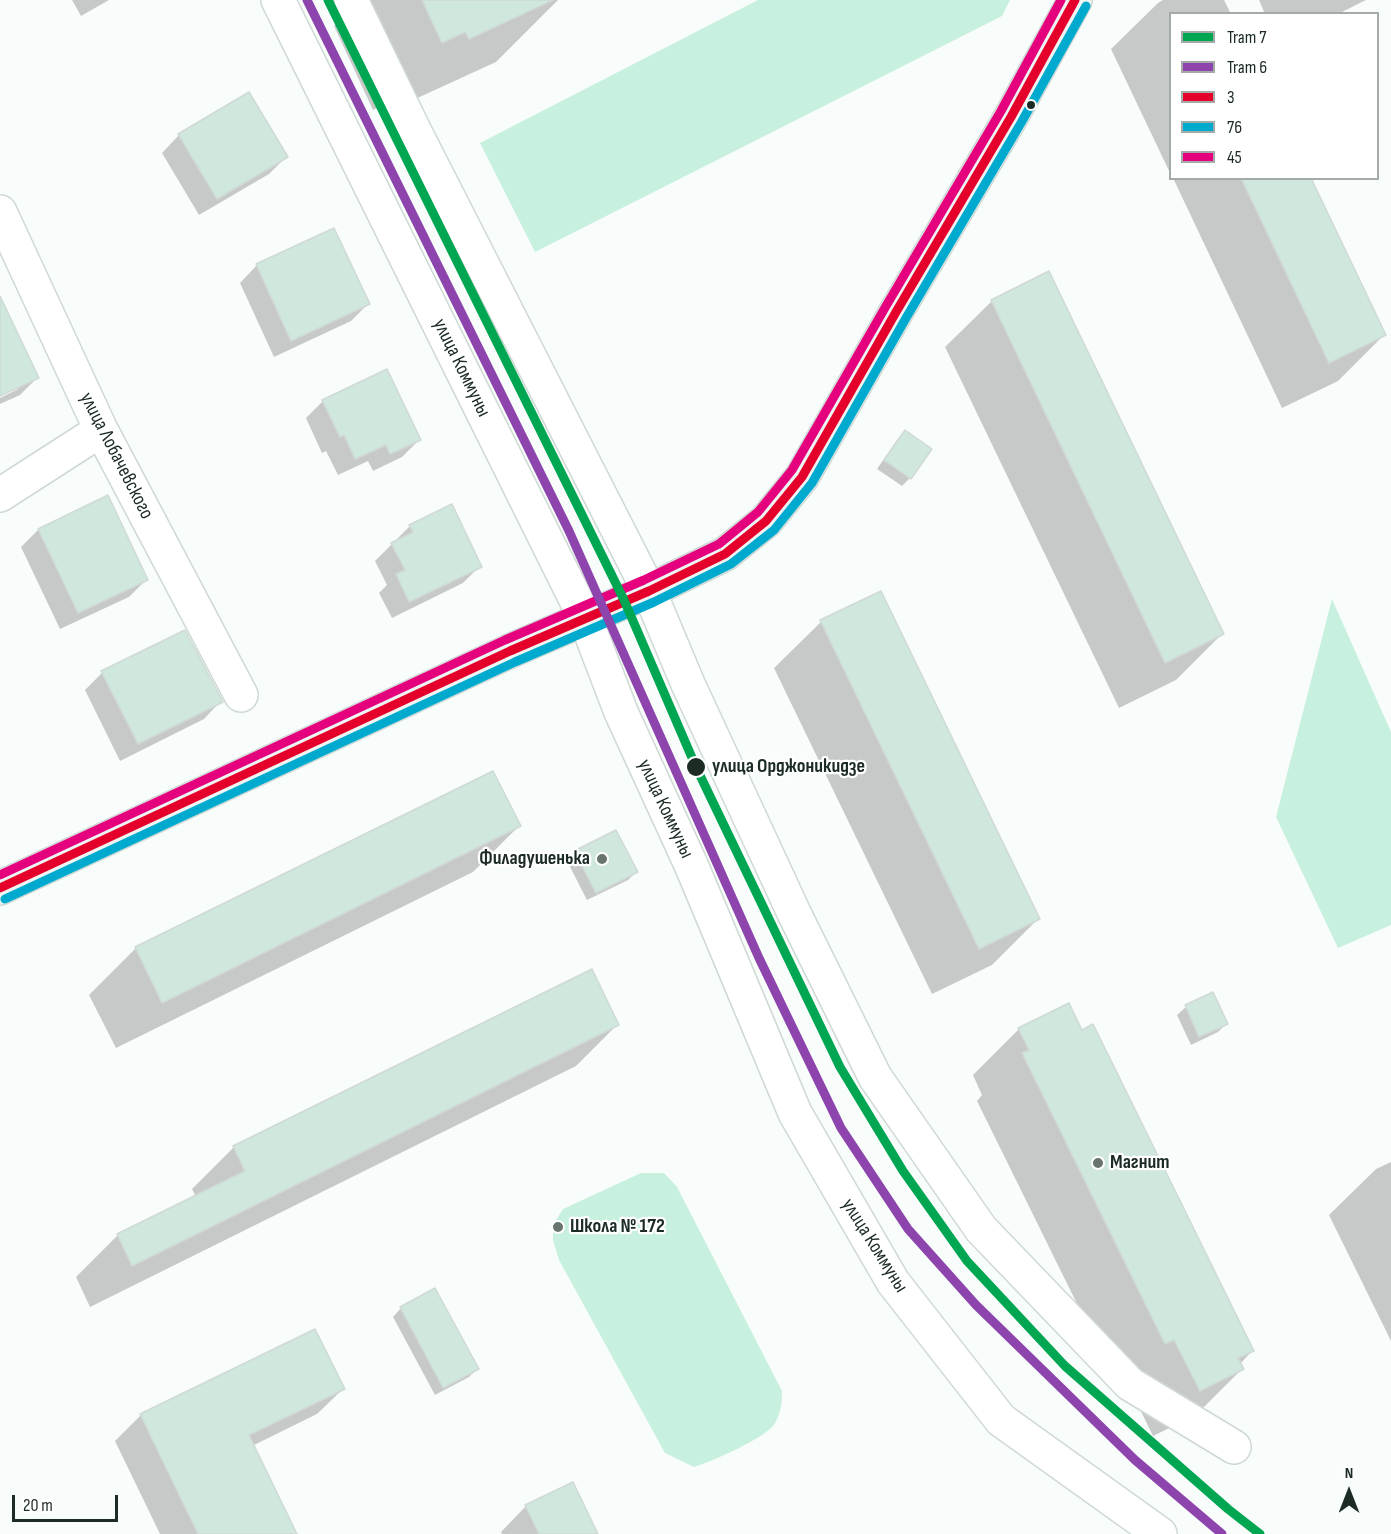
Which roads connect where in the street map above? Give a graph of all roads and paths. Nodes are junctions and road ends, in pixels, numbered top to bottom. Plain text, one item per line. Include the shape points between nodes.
1 (278, 0) edge
2 (351, 0) edge
3 (1075, 0) edge
4 (0, 212) edge
5 (101, 430) junction
6 (0, 495) edge
7 (636, 596) junction
8 (585, 618) junction
9 (241, 695) dead end
10 (0, 888) edge
11 (1234, 1447) dead end
12 (1160, 1534) edge

1 - 8 street, улица Коммуны
2 - 7 street
3 - 7 street via 802,477 765,521 725,554
4 - 5 street, улица Лобачевского
5 - 6 street
5 - 9 street, улица Лобачевского
7 - 8 street
7 - 11 street via 688,684 875,1077 981,1229 1130,1384
8 - 10 street
8 - 12 street, улица Коммуны via 621,712 692,867 795,1113 893,1282 1001,1420

